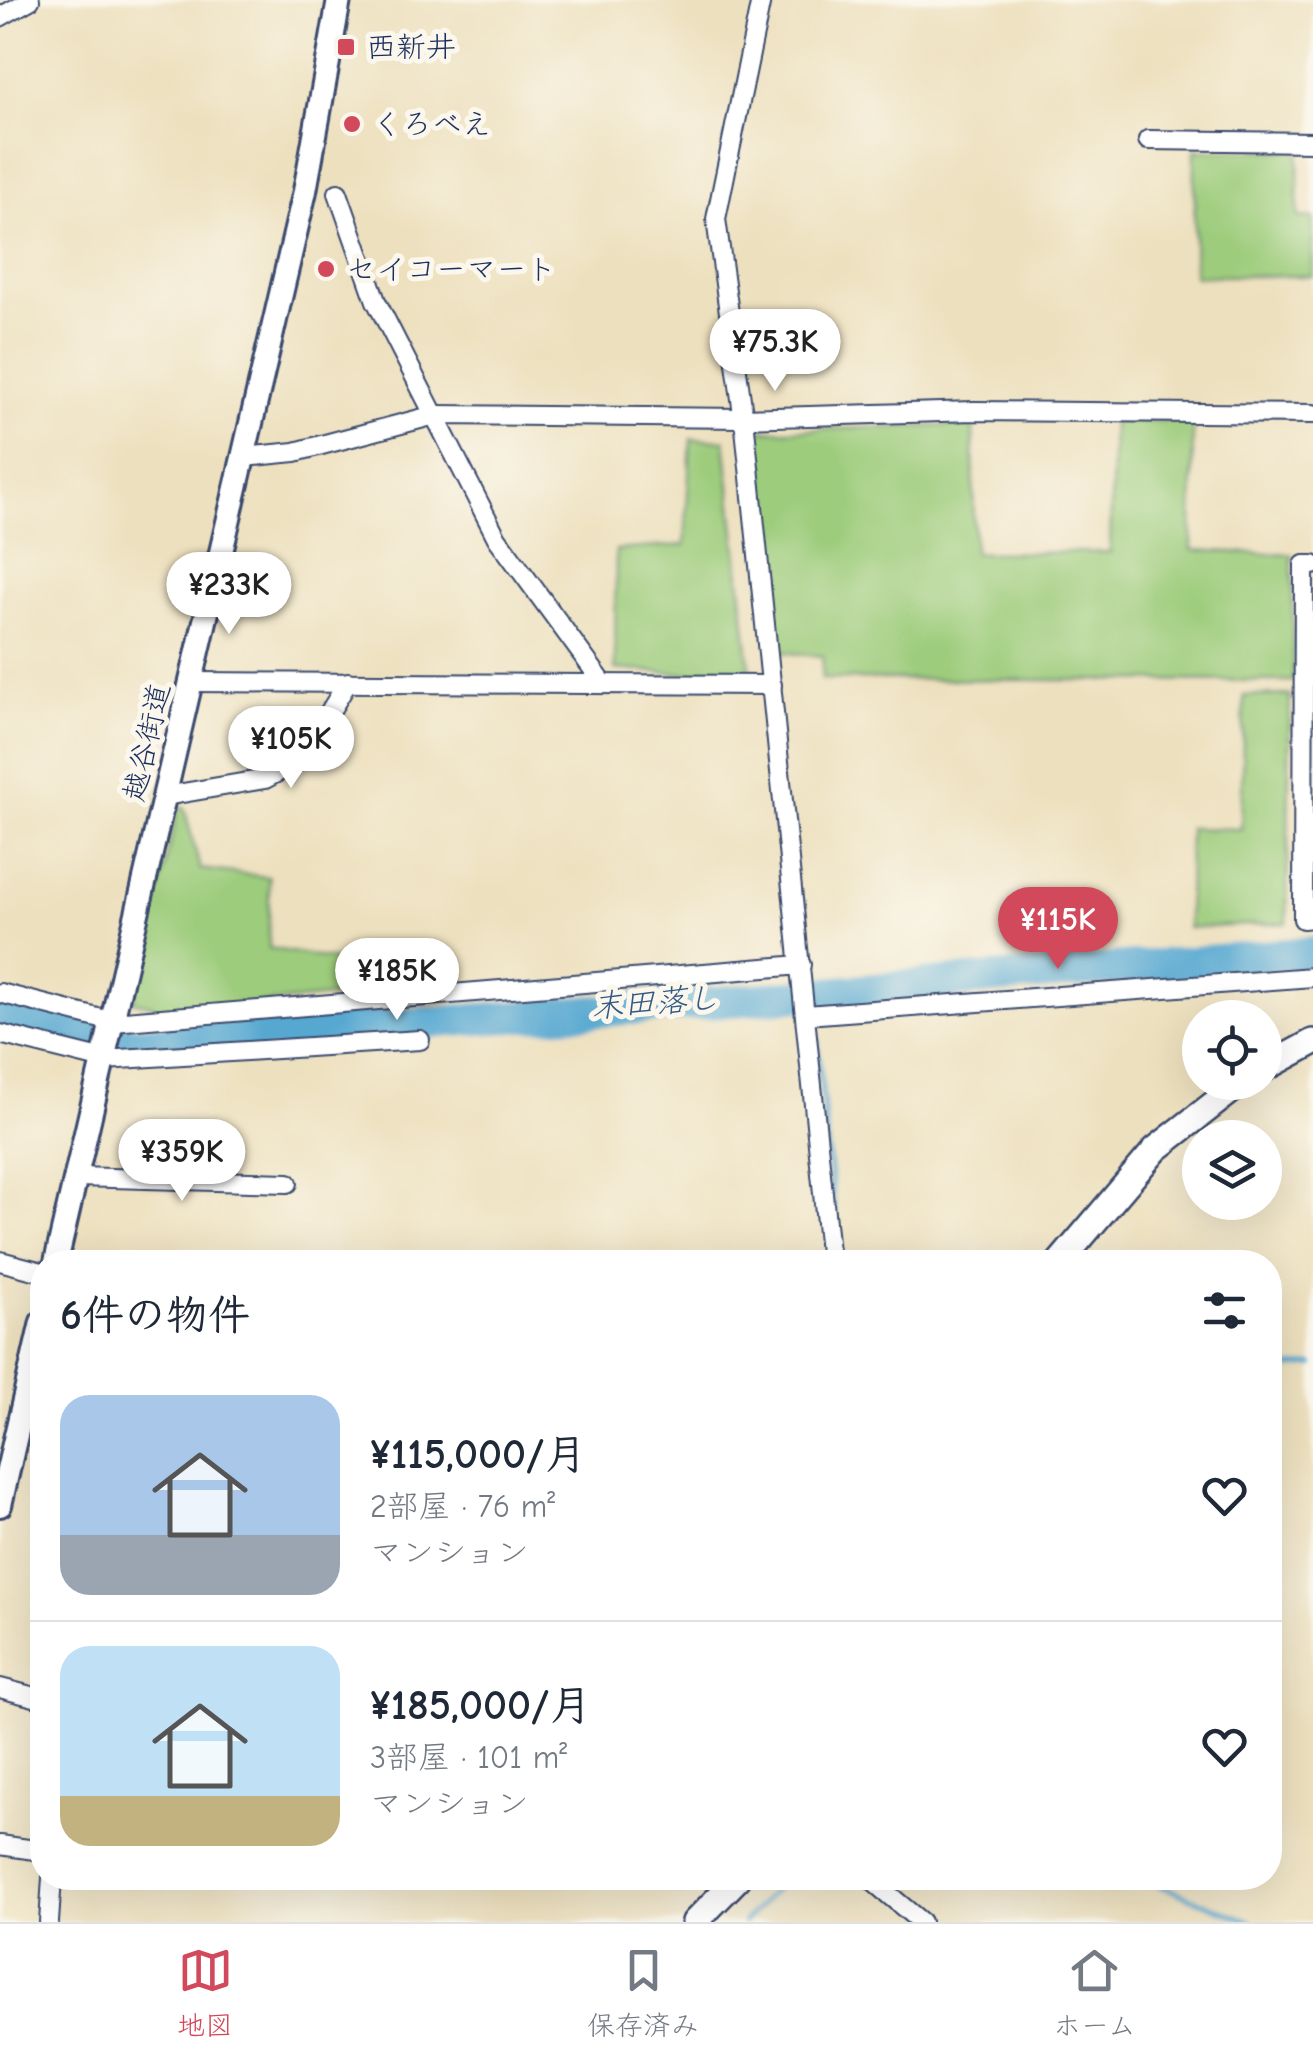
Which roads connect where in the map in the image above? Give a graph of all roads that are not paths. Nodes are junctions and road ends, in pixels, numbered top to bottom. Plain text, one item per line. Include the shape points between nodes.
1 (30, 0) edge
2 (339, 0) edge
3 (761, 0) edge
4 (0, 17) edge
5 (1148, 140) dead end
6 (1313, 142) edge
7 (338, 193) dead end
8 (1313, 414) edge
9 (434, 415) junction
10 (743, 418) junction
11 (244, 457) junction
12 (1313, 565) edge
13 (191, 682) junction
14 (348, 682) junction
15 (603, 682) junction
16 (772, 685) junction
17 (165, 796) junction
18 (1313, 918) edge
19 (801, 965) junction
20 (1313, 977) edge
21 (0, 993) edge
22 (806, 1015) junction
23 (113, 1022) junction
24 (0, 1034) edge
25 (420, 1040) dead end
26 (1313, 1042) edge
27 (1282, 1059) edge
28 (104, 1060) junction
29 (1219, 1100) edge
30 (77, 1176) junction
31 (288, 1183) dead end
32 (59, 1250) edge
33 (829, 1250) edge
34 (1070, 1250) edge
35 (0, 1260) edge
36 (30, 1269) edge
37 (30, 1416) edge
38 (0, 1505) edge
39 (0, 1688) edge
40 (30, 1696) edge
41 (0, 1845) edge
42 (30, 1849) edge
43 (51, 1890) edge
44 (726, 1890) edge
45 (882, 1890) edge
46 (48, 1922) edge
47 (695, 1922) edge
48 (920, 1922) edge

1 - 4 street
2 - 11 street, 越谷街道 via 305,192
3 - 10 street via 716,220
5 - 6 street
7 - 9 street via 376,301
8 - 10 street via 974,411
9 - 10 street
9 - 11 street via 295,452
9 - 15 street via 497,538
10 - 16 street
11 - 13 street, 越谷街道
12 - 18 street via 1304,566 1303,919
13 - 14 street
13 - 17 street, 越谷街道
14 - 15 street
14 - 17 street via 300,760 265,779
15 - 16 street
16 - 19 street
17 - 23 street, 越谷街道
19 - 22 street
19 - 23 street
20 - 22 street
21 - 23 street
22 - 33 street
23 - 28 street, 越谷街道
24 - 28 street
25 - 28 street
26 - 27 main road
28 - 30 street, 越谷街道
29 - 34 main road via 1156,1148
30 - 31 street
30 - 32 street, 越谷街道
35 - 36 street
37 - 38 street
39 - 40 street
41 - 42 street
43 - 46 street
44 - 47 main road
45 - 48 street

